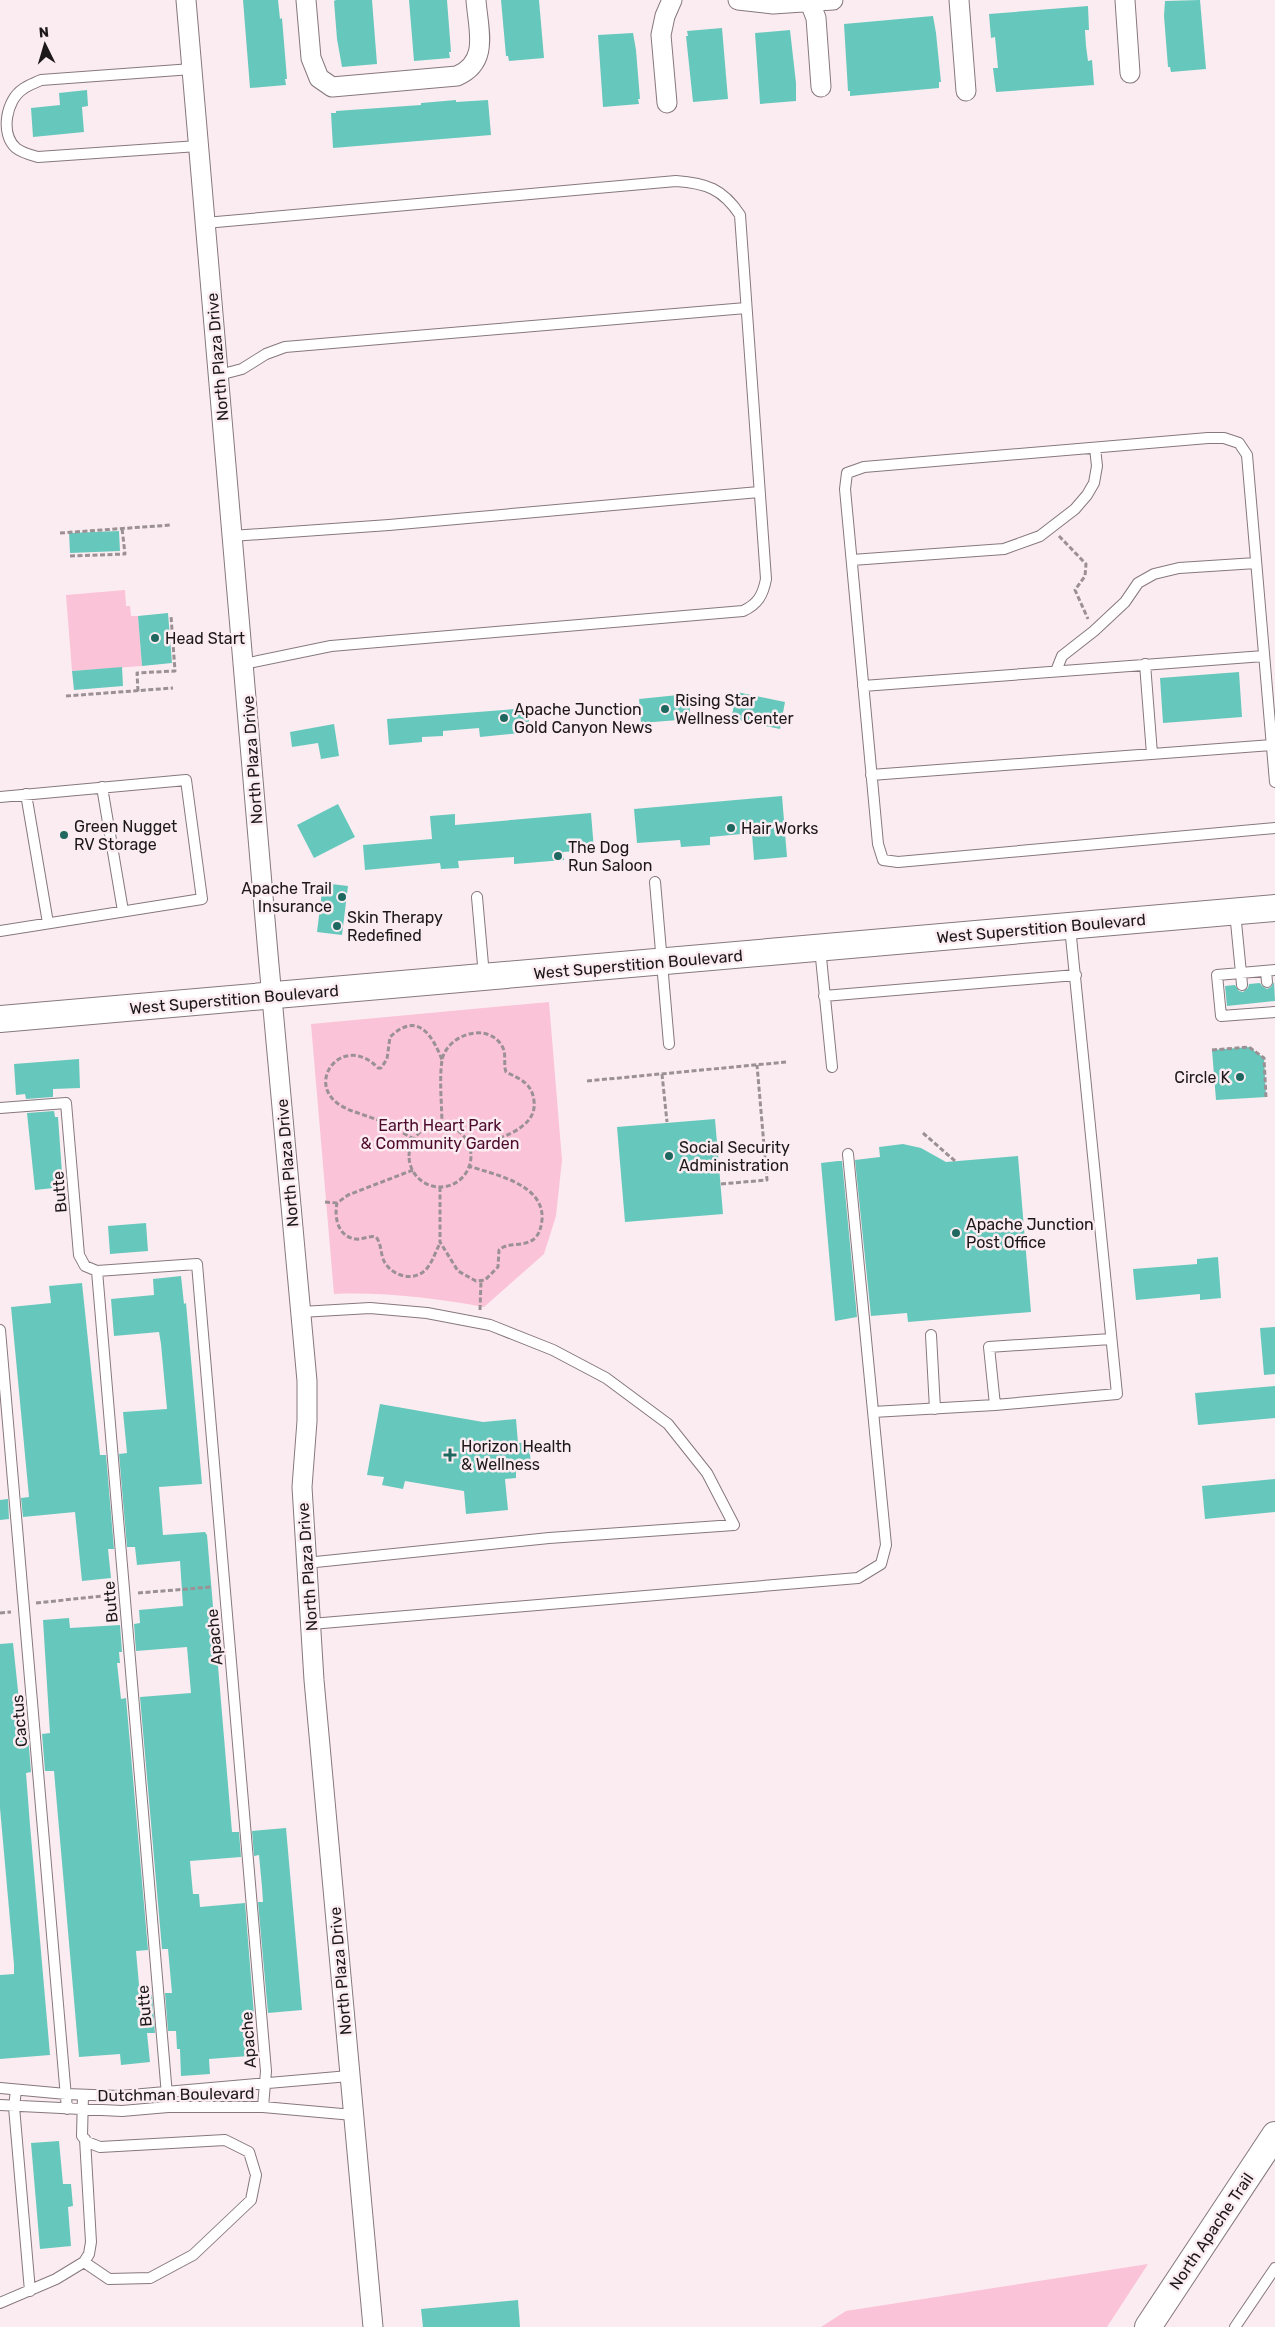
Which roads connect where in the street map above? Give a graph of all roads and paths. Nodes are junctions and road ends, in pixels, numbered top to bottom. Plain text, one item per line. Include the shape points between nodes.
1 (186, 0) edge
2 (306, 0) edge
3 (476, 0) edge
4 (672, 0) edge
5 (738, 0) edge
6 (833, 0) edge
7 (959, 0) edge
8 (1125, 0) edge
9 (809, 1) edge
10 (192, 69) junction
11 (1130, 73) dead end
12 (821, 87) dead end
13 (966, 92) dead end
14 (667, 103) dead end
15 (198, 146) junction
16 (205, 223) junction
17 (746, 308) junction
18 (219, 375) junction
19 (1095, 448) junction
20 (760, 492) junction
21 (171, 525) dead end
22 (122, 528) junction
23 (60, 532) dead end
24 (232, 536) junction
25 (1061, 538) dead end
26 (70, 556) dead end
27 (852, 560) junction
28 (1256, 563) junction
29 (171, 616) dead end
30 (1094, 631) junction
31 (186, 637) dead end
32 (173, 638) junction
33 (1264, 656) junction
34 (244, 664) junction
35 (1145, 664) junction
36 (1056, 670) junction
37 (863, 686) junction
38 (173, 688) dead end
39 (138, 692) junction
40 (1271, 694) edge
41 (66, 696) dead end
42 (1272, 745) junction
43 (1152, 754) junction
44 (871, 775) junction
45 (1275, 782) edge
46 (102, 787) junction
47 (26, 794) junction
48 (0, 798) edge
49 (1275, 828) edge
50 (655, 882) dead end
51 (477, 897) dead end
52 (1275, 908) edge
53 (123, 911) junction
54 (1235, 911) junction
55 (48, 923) junction
56 (1070, 926) junction
57 (0, 931) edge
58 (820, 947) junction
59 (662, 961) junction
60 (1241, 973) junction
61 (1076, 975) junction
62 (1270, 975) edge
63 (484, 977) junction
64 (1242, 985) dead end
65 (272, 996) junction
66 (824, 996) junction
67 (1271, 1009) edge
68 (0, 1019) edge
69 (669, 1044) dead end
70 (1212, 1050) dead end
71 (442, 1060) junction
72 (786, 1062) dead end
73 (757, 1065) junction
74 (832, 1067) dead end
75 (662, 1074) junction
76 (587, 1081) dead end
77 (1266, 1097) dead end
78 (0, 1108) edge
79 (666, 1122) dead end
80 (442, 1126) junction
81 (923, 1134) dead end
82 (414, 1139) junction
83 (470, 1149) junction
84 (848, 1154) dead end
85 (955, 1161) dead end
86 (469, 1166) junction
87 (413, 1170) junction
88 (721, 1184) dead end
89 (440, 1187) junction
90 (325, 1202) dead end
91 (337, 1203) junction
92 (440, 1242) junction
93 (97, 1272) junction
94 (481, 1281) junction
95 (301, 1312) junction
96 (478, 1322) junction
97 (0, 1330) edge
98 (931, 1335) dead end
99 (1111, 1339) junction
100 (995, 1405) junction
101 (935, 1408) junction
102 (873, 1412) junction
103 (306, 1563) junction
104 (311, 1624) junction
105 (349, 2076) junction
106 (265, 2083) junction
107 (0, 2088) edge
108 (16, 2090) junction
109 (167, 2092) junction
110 (66, 2094) junction
111 (83, 2095) junction
112 (0, 2105) edge
113 (14, 2107) junction
114 (263, 2107) junction
115 (67, 2108) junction
116 (168, 2108) junction
117 (82, 2110) junction
118 (353, 2115) junction
119 (1274, 2138) edge
120 (85, 2139) junction
121 (84, 2262) junction
122 (1275, 2268) edge
123 (1271, 2283) edge
124 (30, 2291) junction
125 (0, 2303) edge
126 (373, 2327) edge
127 (1148, 2327) edge
128 (1235, 2327) edge

1 - 10 street, North Plaza Drive
2 - 3 street via 310,58 319,78 332,87 457,76 466,72 475,64 480,44
4 - 14 street via 661,35
5 - 9 street via 773,4
6 - 9 street
7 - 13 street
8 - 11 street
9 - 12 street via 816,18
10 - 15 street, North Plaza Drive
10 - 15 lane via 41,80 22,89 12,100 5,124 15,147 38,157
15 - 16 street, North Plaza Drive
16 - 17 lane via 676,181 696,182 717,190 731,201 740,215
16 - 18 street, North Plaza Drive
17 - 18 lane via 285,347 242,369
17 - 20 lane
18 - 24 street, North Plaza Drive
19 - 27 lane via 1097,466 1094,483 1087,495 1075,509 1040,536 1004,549
19 - 27 lane via 864,467 847,473 845,490
19 - 28 lane via 1208,438 1224,438 1239,443 1247,455
20 - 24 lane
20 - 34 lane via 766,579 760,600 743,611 331,646
21 - 22 path
22 - 23 path
22 - 26 path via 125,554
24 - 34 street, North Plaza Drive
25 - 30 path via 1082,558 1087,570 1075,590
27 - 37 lane
28 - 30 lane via 1179,568 1154,574 1138,583 1125,602
28 - 33 lane
29 - 32 path
30 - 36 lane via 1062,656
31 - 32 path
32 - 39 path via 175,671 137,673
33 - 35 lane
33 - 40 lane
34 - 65 street, North Plaza Drive
35 - 36 lane
35 - 43 lane
36 - 37 lane
37 - 44 lane
38 - 39 path
39 - 41 path
40 - 42 lane
42 - 43 lane
42 - 45 lane
43 - 44 lane
44 - 49 lane via 878,844 883,860 898,862
46 - 47 lane
46 - 53 lane
46 - 53 lane via 186,780 202,899
47 - 48 lane
47 - 55 lane
50 - 59 lane
51 - 63 lane
52 - 54 main road, West Superstition Boulevard
53 - 55 lane
54 - 56 main road, West Superstition Boulevard
54 - 60 lane
55 - 57 lane
56 - 58 main road, West Superstition Boulevard
56 - 61 lane
58 - 59 main road, West Superstition Boulevard
58 - 66 lane
59 - 63 main road, West Superstition Boulevard
59 - 69 lane
60 - 62 lane
60 - 64 lane
60 - 67 lane via 1217,975 1221,1016 1244,1010
61 - 66 lane
61 - 99 lane
63 - 65 main road, West Superstition Boulevard
65 - 68 main road, West Superstition Boulevard
65 - 95 street, North Plaza Drive
66 - 74 lane
70 - 77 path via 1249,1047 1264,1058
71 - 80 path
71 - 82 path via 428,1033 412,1025 404,1026 390,1037 387,1059 381,1068 356,1054 337,1060 326,1077 326,1088 338,1104
71 - 83 path via 454,1040 475,1032 485,1034 502,1046 506,1072 525,1081 534,1094 535,1106 528,1122
72 - 73 path
73 - 75 path
73 - 88 path via 767,1180
75 - 76 path
75 - 79 path
78 - 93 lane, Butte via 66,1103 79,1255 85,1266
80 - 82 path via 426,1129
80 - 83 path via 457,1130
81 - 85 path
82 - 87 path via 409,1155
83 - 86 path
84 - 102 lane
86 - 89 path via 461,1179
86 - 94 path via 521,1186 540,1205 542,1217 541,1230 535,1239 525,1244 502,1247 498,1266 493,1274
87 - 89 path via 423,1182
87 - 91 path via 348,1195
89 - 92 path
90 - 91 path
91 - 92 path via 336,1217 343,1232 358,1239 376,1237 384,1262 391,1271 400,1275 409,1277 426,1269
92 - 94 path via 458,1271
93 - 106 lane, Apache via 197,1264
93 - 109 lane, Butte
94 - 96 path
95 - 96 lane via 370,1308 427,1312
95 - 103 street, North Plaza Drive via 308,1381 302,1487
96 - 103 lane via 562,1354 606,1378 668,1424 707,1473 734,1525 549,1538
97 - 110 lane, Cactus
98 - 101 lane
99 - 100 lane via 1117,1394
99 - 100 lane via 989,1348
100 - 101 lane
101 - 102 lane
102 - 104 lane via 886,1545 881,1564 858,1578
103 - 104 street, North Plaza Drive
104 - 105 street, North Plaza Drive
105 - 106 lane, Dutchman Boulevard
105 - 118 street, North Plaza Drive
106 - 109 lane, Dutchman Boulevard
106 - 114 lane, Apache
107 - 108 lane, Dutchman Boulevard
108 - 110 lane, Dutchman Boulevard
108 - 113 lane
109 - 111 lane, Dutchman Boulevard
109 - 116 lane, Butte
110 - 111 lane, Dutchman Boulevard
110 - 115 lane, Cactus
111 - 117 lane
112 - 113 lane, Dutchman Boulevard
113 - 115 lane, Dutchman Boulevard
113 - 124 lane
114 - 116 lane, Dutchman Boulevard
114 - 118 lane, Dutchman Boulevard
115 - 117 lane, Dutchman Boulevard
116 - 117 lane, Dutchman Boulevard
117 - 120 lane via 82,2136
118 - 126 street, North Plaza Drive
119 - 127 main road, North Apache Trail
120 - 121 lane via 91,2242
120 - 121 lane via 100,2147 226,2140 248,2152 256,2176 251,2200 193,2255 150,2278 109,2279
121 - 124 lane
122 - 123 lane
123 - 128 lane
124 - 125 lane

